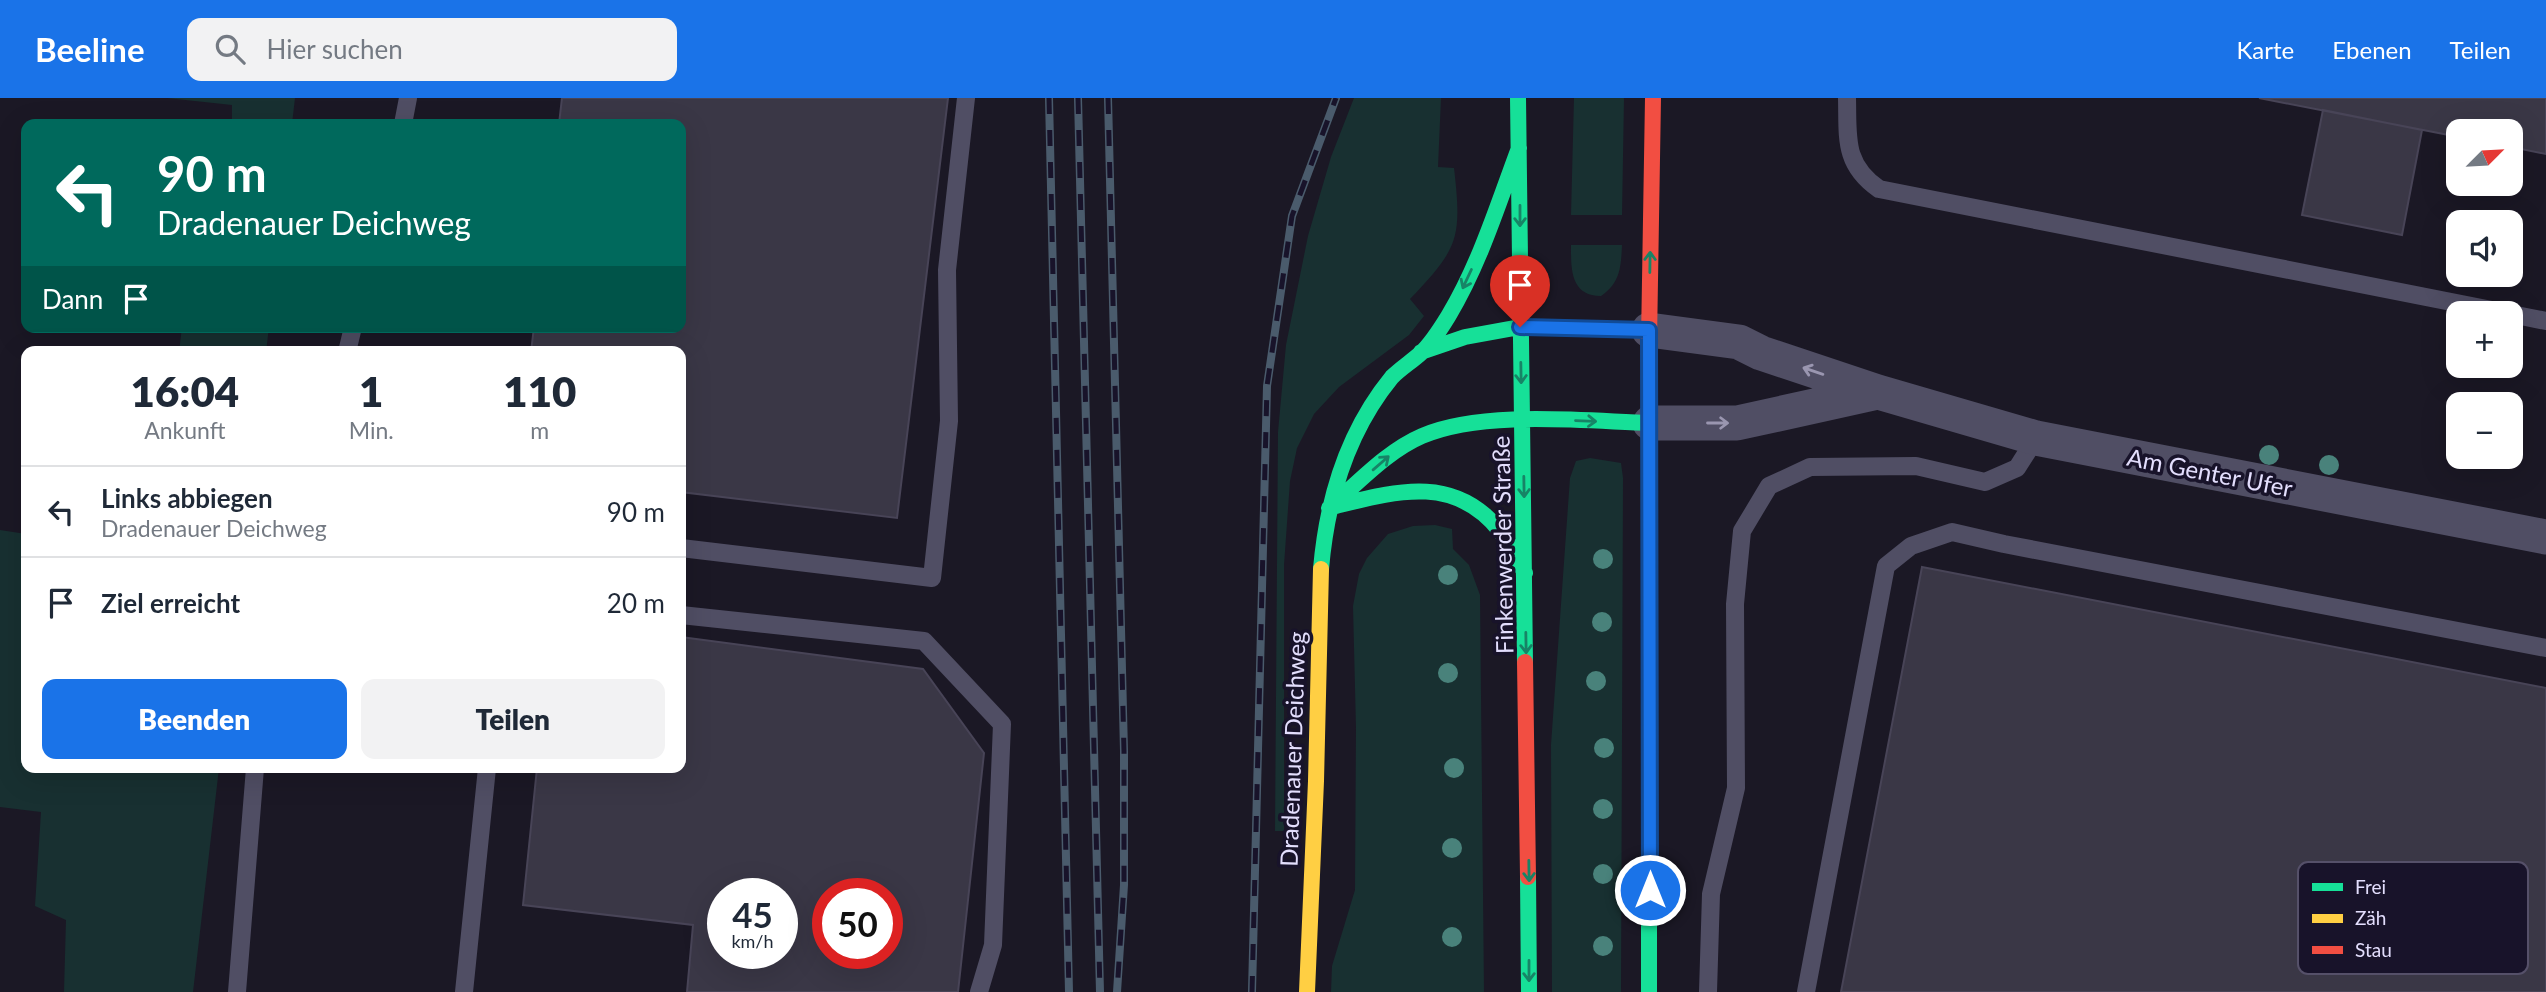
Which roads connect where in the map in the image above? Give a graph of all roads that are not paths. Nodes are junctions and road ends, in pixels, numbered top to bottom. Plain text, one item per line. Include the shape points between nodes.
1 (408, 98) edge
2 (966, 98) edge
3 (1518, 98) edge
4 (1653, 98) edge
5 (1847, 98) edge
6 (404, 119) edge
7 (1519, 148) junction
8 (2446, 302) edge
9 (2523, 317) edge
10 (2546, 321) edge
11 (1520, 327) junction
12 (1649, 330) junction
13 (1421, 352) junction
14 (1878, 392) junction
15 (1522, 419) junction
16 (1650, 423) junction
17 (2036, 438) junction
18 (1329, 508) junction
19 (2546, 537) edge
20 (686, 549) edge
21 (1526, 575) junction
22 (686, 616) edge
23 (2546, 648) edge
24 (255, 773) edge
25 (486, 773) edge
26 (237, 992) edge
27 (464, 992) edge
28 (979, 992) edge
29 (1307, 992) edge
30 (1529, 992) edge
31 (1649, 992) edge
32 (1708, 992) edge
33 (1806, 992) edge

1 - 6 lane
2 - 20 lane via 947,270 950,421 932,578
3 - 7 main road, Finkenwerder Straße
12 -> 4 main road
5 - 8 lane via 1853,162 1863,178 1878,189
7 -> 11 main road, Finkenwerder Straße
7 -> 13 main road, Dradenauer Deichweg via 1466,282 1451,312
9 - 10 lane
11 - 12 main road, Dradenauer Deichweg
11 - 13 main road, Dradenauer Deichweg via 1465,337
11 -> 15 main road, Finkenwerder Straße
14 -> 12 street, Am Genter Ufer via 1739,342
12 - 16 main road
13 - 18 main road, Dradenauer Deichweg via 1396,373 1366,413
16 -> 14 street, Am Genter Ufer via 1737,423
14 - 17 street, Am Genter Ufer
15 -> 16 main road
18 -> 15 main road via 1393,453 1422,436 1457,426
15 -> 21 main road, Finkenwerder Straße
16 - 31 main road
17 - 19 street, Am Genter Ufer
17 - 32 lane via 2017,468 1985,482 1916,466 1810,467 1769,486 1762,497 1742,531 1735,604 1736,789 1711,894
18 - 21 main road via 1428,490 1463,501 1499,530
18 - 29 main road, Dradenauer Deichweg via 1321,568
21 -> 30 main road, Finkenwerder Straße
22 - 28 lane via 924,641 1002,724 993,945
23 - 33 lane via 1952,532 1911,546 1886,566
24 - 26 lane
25 - 27 lane

